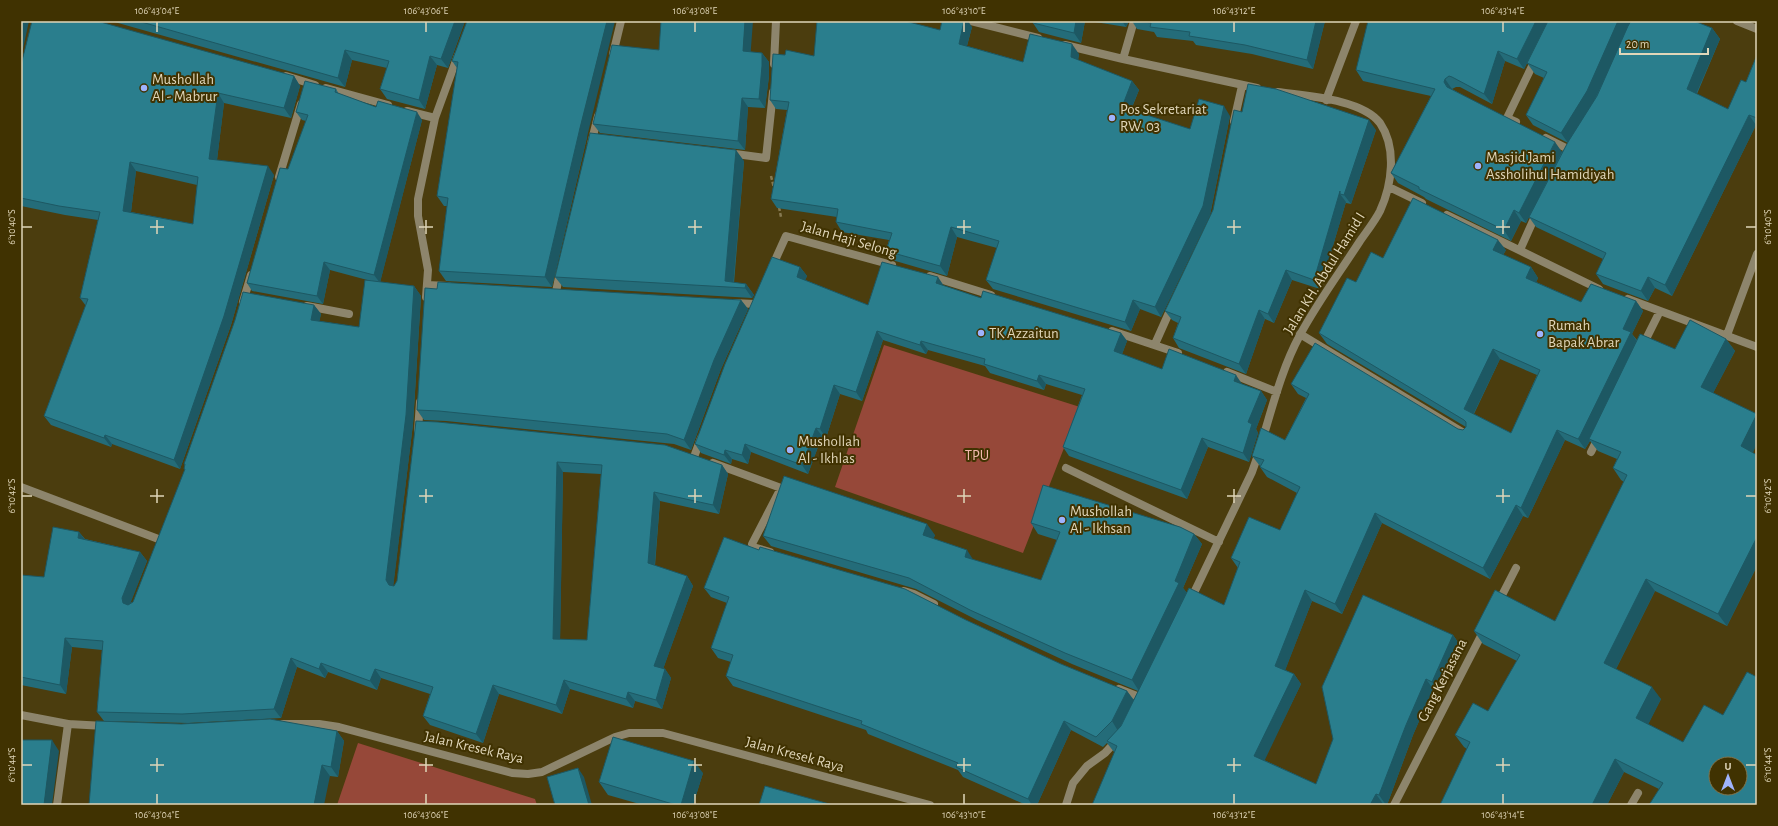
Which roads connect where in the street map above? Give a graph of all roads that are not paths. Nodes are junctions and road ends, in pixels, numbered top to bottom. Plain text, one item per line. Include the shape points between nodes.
1 (621, 21) edge
2 (776, 21) edge
3 (971, 21) edge
4 (1134, 21) edge
5 (1356, 21) edge
6 (1737, 21) edge
7 (1757, 29) edge
8 (461, 49) edge
9 (1539, 53) edge
10 (1123, 59) junction
11 (610, 65) edge
12 (277, 74) edge
13 (1242, 86) junction
14 (305, 90) junction
15 (1326, 100) junction
16 (599, 109) edge
17 (435, 118) junction
18 (1521, 125) edge
19 (1232, 131) edge
20 (1535, 132) edge
21 (1571, 150) edge
22 (719, 152) edge
23 (589, 153) edge
24 (1389, 187) junction
25 (276, 189) edge
26 (1539, 207) edge
27 (1520, 250) junction
28 (1757, 254) edge
29 (563, 261) edge
30 (254, 265) edge
31 (900, 268) edge
32 (923, 274) edge
33 (767, 277) edge
34 (427, 285) junction
35 (457, 286) edge
36 (1605, 291) edge
37 (556, 292) edge
38 (1176, 296) edge
39 (1618, 296) edge
40 (998, 297) edge
41 (724, 303) edge
42 (755, 304) edge
43 (297, 305) edge
44 (241, 308) edge
45 (425, 308) edge
46 (1660, 311) junction
47 (349, 314) dead end
48 (1103, 328) edge
49 (1300, 334) junction
50 (1727, 335) junction
51 (1155, 344) junction
52 (1757, 347) edge
53 (1639, 353) edge
54 (1184, 355) edge
55 (1220, 369) edge
56 (1277, 392) junction
57 (420, 394) edge
58 (705, 428) edge
59 (1602, 430) edge
60 (1468, 435) edge
61 (416, 441) edge
62 (1591, 452) edge
63 (1066, 468) dead end
64 (21, 486) edge
65 (161, 540) edge
66 (1220, 542) junction
67 (776, 553) edge
68 (1516, 568) dead end
69 (898, 589) edge
70 (1188, 606) edge
71 (941, 608) edge
72 (1494, 610) edge
73 (1487, 624) edge
74 (1113, 686) edge
75 (1142, 698) edge
76 (21, 715) edge
77 (68, 724) junction
78 (274, 724) edge
79 (115, 727) edge
80 (1123, 734) edge
81 (1638, 793) dead end
82 (57, 805) edge
83 (930, 805) edge
84 (1066, 805) edge
85 (1394, 805) edge
86 (1631, 805) edge

1 - 11 street
2 - 22 street via 774,80 766,158
3 - 10 street, Jalan KH. Abdul Hamid I
4 - 10 street
5 - 15 street
6 - 7 street
8 - 17 street
9 - 18 street via 1504,116
10 - 13 street, Jalan KH. Abdul Hamid I
12 - 14 street
13 - 15 street, Jalan KH. Abdul Hamid I
13 - 19 street
14 - 17 street
14 - 25 street
15 - 24 street, Jalan KH. Abdul Hamid I via 1366,111 1379,123 1388,139 1391,158
16 - 23 street via 596,138
17 - 34 street via 418,199 418,216 428,270
20 - 21 street
24 - 27 street
24 - 49 street, Jalan KH. Abdul Hamid I via 1380,211
26 - 27 street
27 - 36 street
28 - 50 street
29 - 37 street
30 - 44 street via 249,296
31 - 33 street, Jalan Haji Selong via 786,236
32 - 40 street
34 - 35 street
34 - 45 street
38 - 51 street
39 - 46 street
41 - 42 street
43 - 47 street
46 - 50 street
46 - 53 street
48 - 51 street
49 - 56 street, Jalan KH. Abdul Hamid I via 1286,362
49 - 60 street
50 - 52 street
51 - 54 street
55 - 56 street
56 - 66 street, Jalan KH. Abdul Hamid I via 1252,472
57 - 61 street via 422,425
58 - 67 street via 691,455 780,486 781,489 752,544 753,547
59 - 62 street
63 - 66 street
64 - 65 street
66 - 70 street, Jalan KH. Abdul Hamid I
68 - 72 street
69 - 71 street
73 - 85 street, Gang Kerjasana
74 - 75 street
76 - 77 street
77 - 79 street
77 - 82 street
78 - 83 street, Jalan Kresek Raya via 319,724 339,727 512,773 528,774 542,772 629,732 663,732
80 - 84 street via 1105,753 1087,766 1073,783
81 - 86 street

